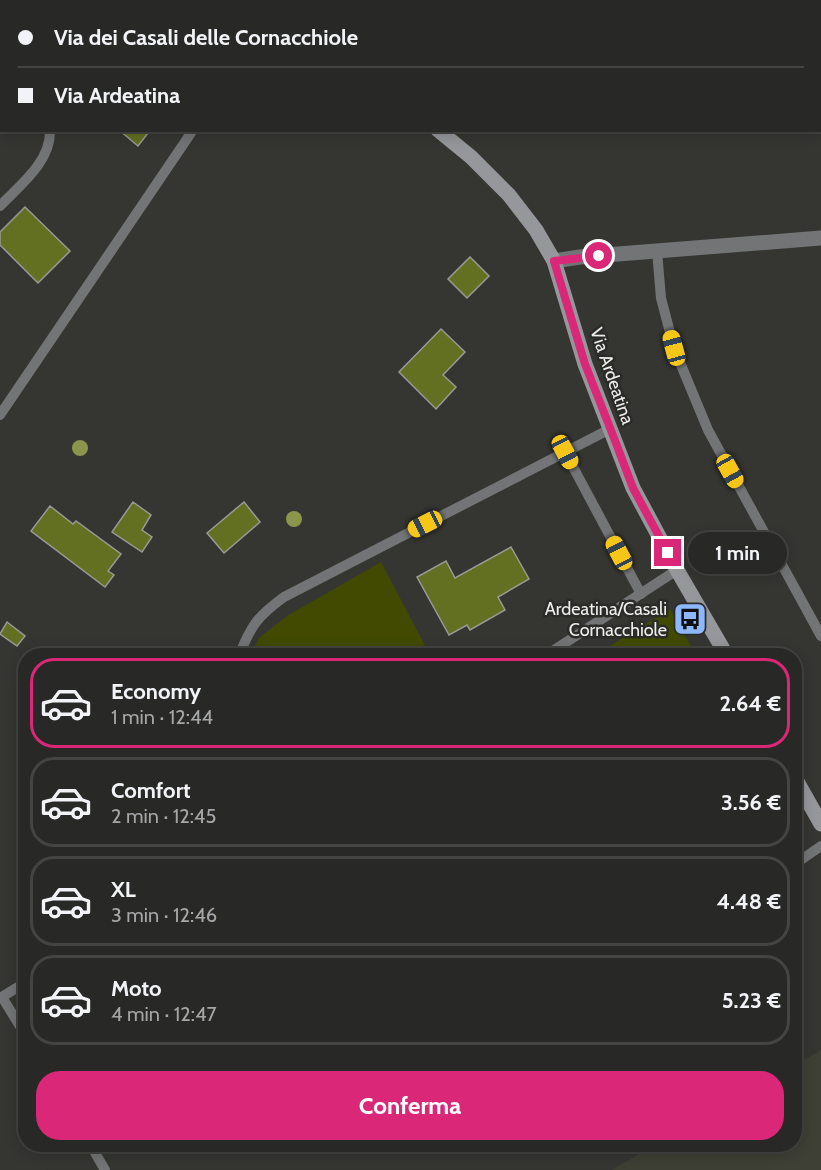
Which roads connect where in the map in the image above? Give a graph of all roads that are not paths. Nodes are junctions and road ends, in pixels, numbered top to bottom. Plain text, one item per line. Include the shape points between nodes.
1 (50, 132) edge
2 (192, 132) edge
3 (440, 132) edge
4 (0, 206) edge
5 (821, 238) edge
6 (657, 251) junction
7 (554, 261) junction
8 (0, 415) edge
9 (610, 429) junction
10 (565, 452) junction
11 (677, 570) junction
12 (641, 594) junction
13 (821, 636) edge
14 (242, 648) edge
15 (557, 648) edge
16 (722, 648) edge
17 (802, 790) edge
18 (821, 824) edge
19 (821, 846) edge
20 (802, 859) edge
21 (18, 987) edge
22 (18, 1023) edge
23 (95, 1152) edge
24 (105, 1170) edge

1 - 4 lane via 39,164
2 - 8 lane
3 - 7 main road, Via Ardeatina via 509,195
5 - 6 street
6 - 7 street
6 - 13 lane via 661,298 674,348 708,430
7 - 9 main road, Via Ardeatina via 585,364
9 - 10 lane
9 - 11 main road, Via Ardeatina via 633,488
10 - 12 lane
10 - 14 lane via 284,597 253,624
11 - 12 lane
11 - 16 main road, Via Ardeatina
12 - 15 lane
17 - 18 main road
19 - 20 lane
21 - 22 lane via 2,997
23 - 24 lane

